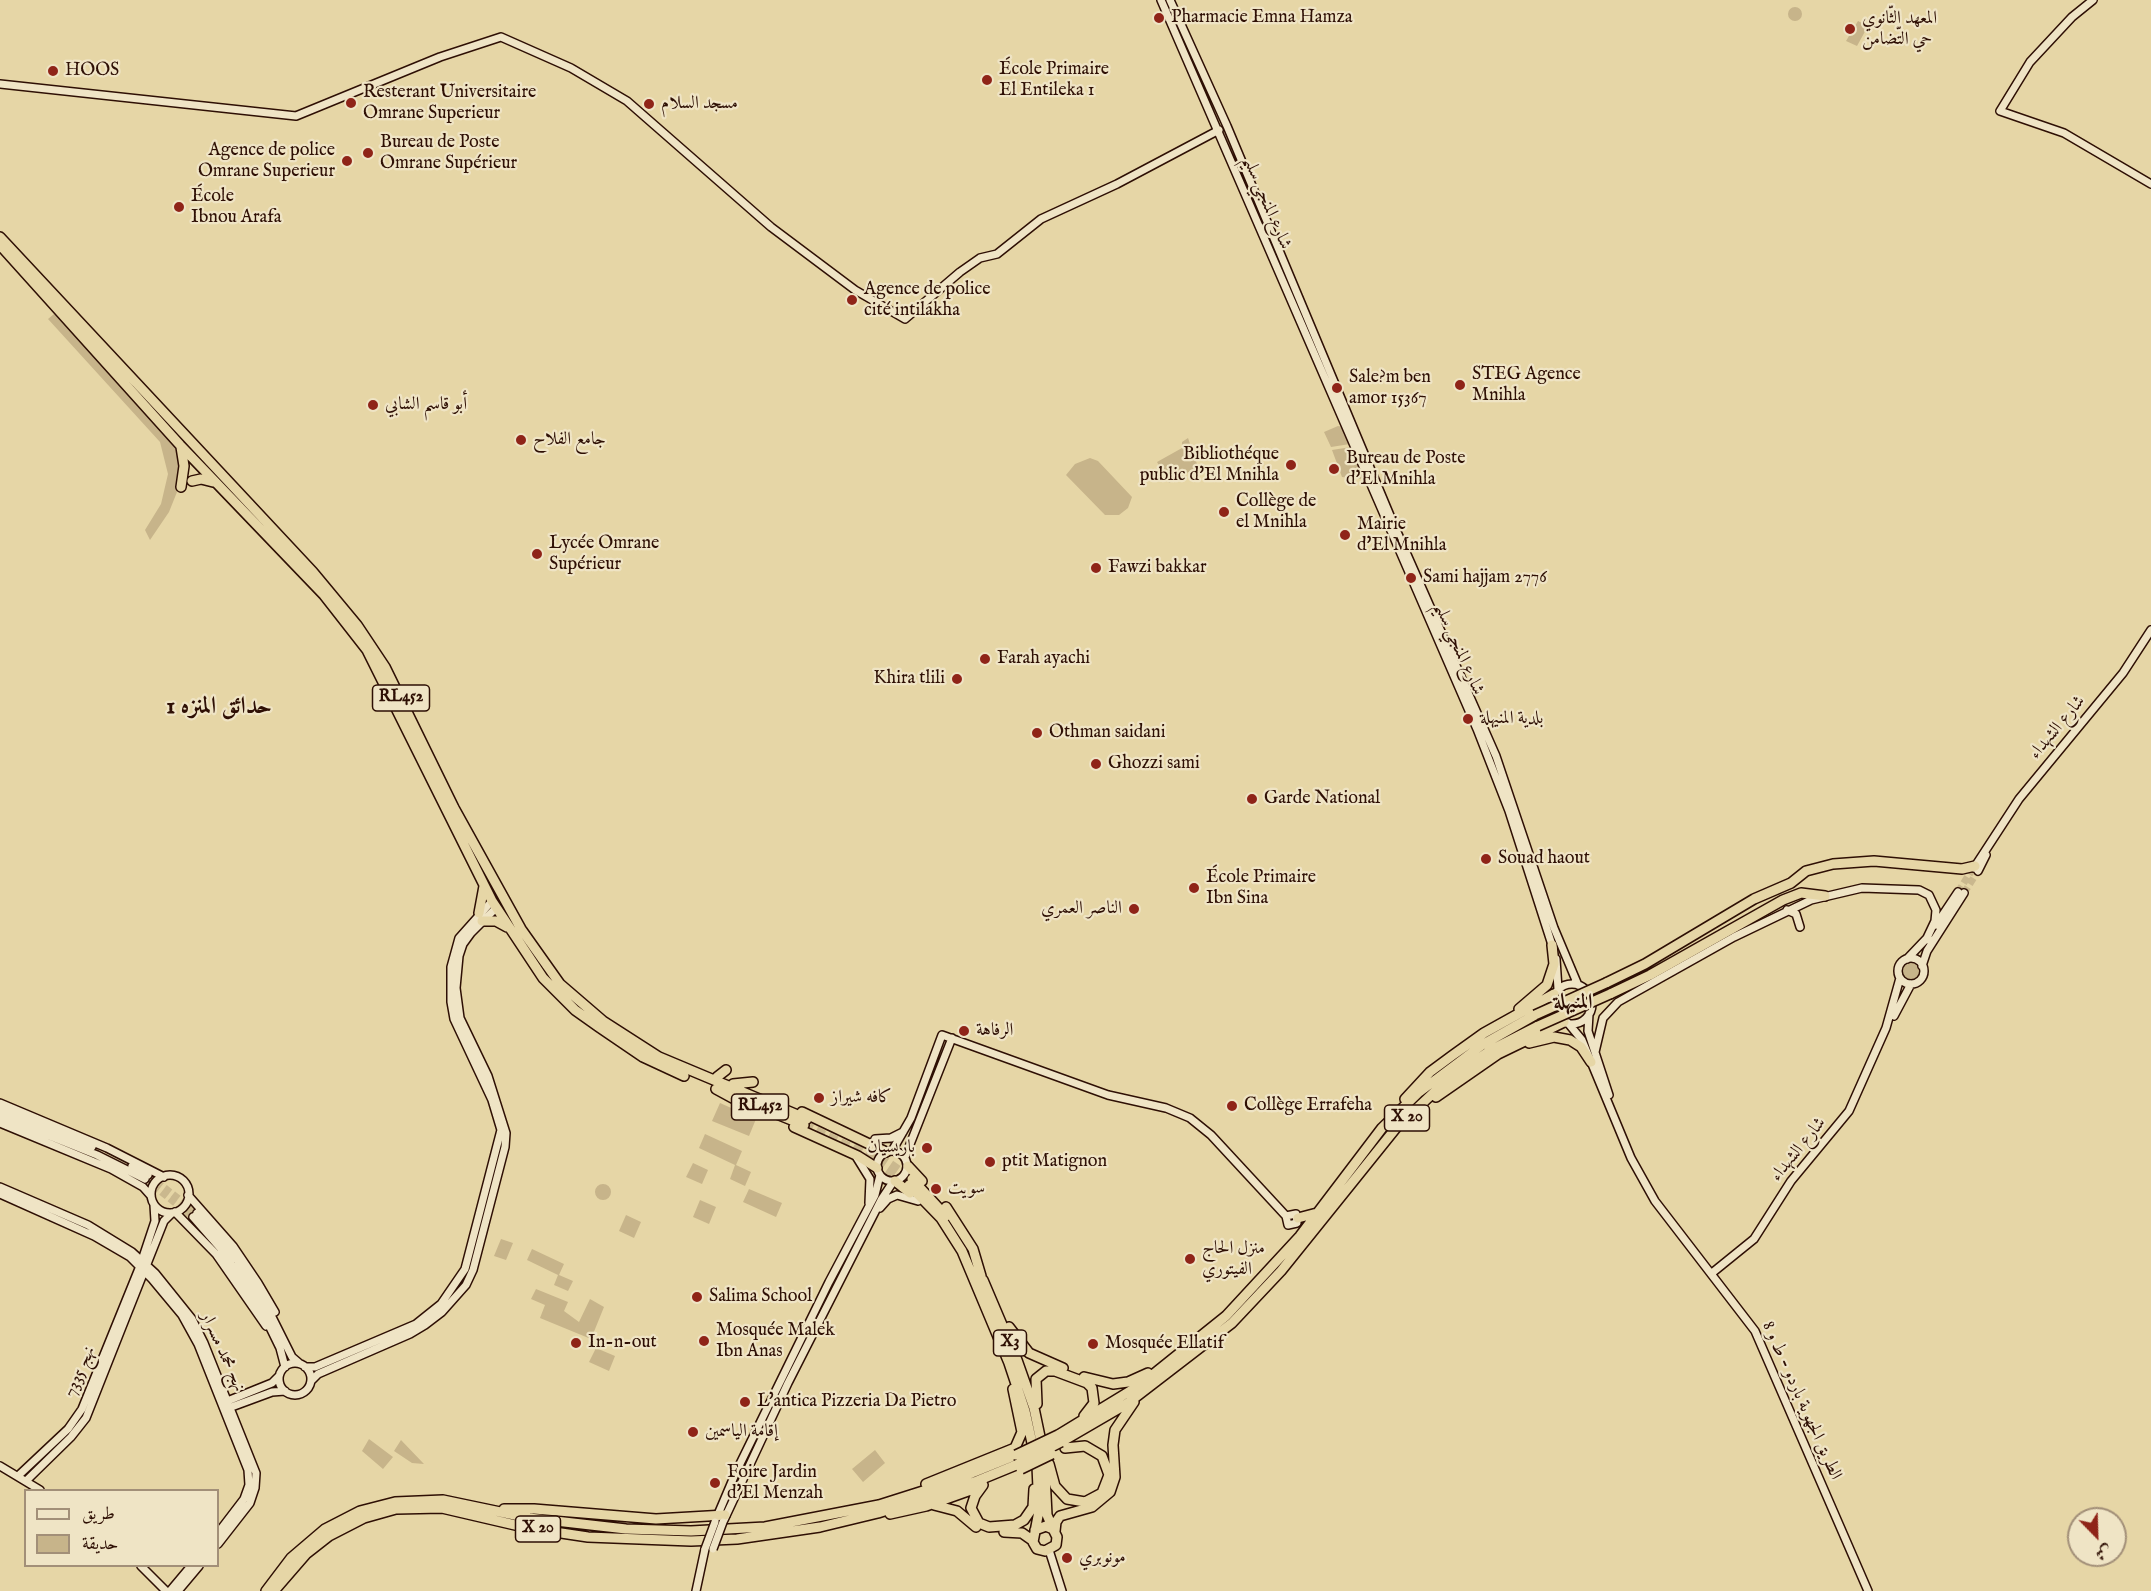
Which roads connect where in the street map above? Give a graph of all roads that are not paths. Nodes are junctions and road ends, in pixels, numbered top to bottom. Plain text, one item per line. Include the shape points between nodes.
1 (1161, 0) edge
2 (1170, 0) edge
3 (2093, 0) edge
4 (0, 84) edge
5 (1219, 130) junction
6 (2151, 184) edge
7 (0, 229) edge
8 (0, 237) edge
9 (0, 245) edge
10 (0, 252) edge
11 (17, 260) junction
12 (180, 445) junction
13 (192, 481) dead end
14 (218, 486) junction
15 (181, 488) dead end
16 (2151, 630) edge
17 (1975, 869) joint
18 (483, 881) junction
19 (1825, 896) junction
20 (498, 902) junction
21 (1787, 910) junction
22 (480, 917) junction
23 (1800, 927) dead end
24 (508, 928) junction
25 (1926, 940) junction
26 (1552, 945) junction
27 (1907, 959) junction
28 (1922, 966) junction
29 (1900, 978) junction
30 (1911, 984) junction
31 (1578, 985) junction
32 (1556, 991) junction
33 (1589, 1013) junction
34 (1566, 1023) junction
35 (1886, 1028) junction
36 (1484, 1033) junction
37 (952, 1038) junction
38 (646, 1050) junction
39 (1595, 1052) junction
40 (1489, 1060) junction
41 (1591, 1062) junction
42 (726, 1070) dead end
43 (717, 1077) junction
44 (753, 1082) dead end
45 (733, 1084) junction
46 (716, 1089) junction
47 (0, 1103) edge
48 (0, 1109) edge
49 (1613, 1112) junction
50 (0, 1116) edge
51 (0, 1123) edge
52 (1382, 1128) junction
53 (1396, 1128) junction
54 (905, 1131) junction
55 (875, 1139) dead end
56 (848, 1151) junction
57 (889, 1151) junction
58 (907, 1162) junction
59 (879, 1172) junction
60 (164, 1177) junction
61 (894, 1181) junction
62 (0, 1187) edge
63 (0, 1194) edge
64 (188, 1195) junction
65 (151, 1196) junction
66 (21, 1200) junction
67 (918, 1201) junction
68 (154, 1205) junction
69 (869, 1206) junction
70 (173, 1212) junction
71 (1319, 1212) junction
72 (195, 1215) tunnel mouth
73 (873, 1216) junction
74 (1286, 1216) junction
75 (1298, 1218) junction
76 (144, 1266) junction
77 (1712, 1273) junction
78 (981, 1276) junction
79 (985, 1293) junction
80 (283, 1347) junction
81 (1186, 1354) junction
82 (1009, 1363) junction
83 (302, 1365) junction
84 (285, 1367) junction
85 (279, 1376) junction
86 (311, 1381) junction
87 (285, 1391) junction
88 (1141, 1393) junction
89 (226, 1406) junction
90 (1041, 1439) junction
91 (1061, 1441) junction
92 (1017, 1463) junction
93 (0, 1466) edge
94 (1037, 1466) junction
95 (18, 1476) junction
96 (26, 1481) junction
97 (983, 1485) junction
98 (37, 1489) edge
99 (926, 1506) junction
100 (493, 1510) junction
101 (878, 1514) junction
102 (720, 1518) junction
103 (808, 1520) junction
104 (1054, 1530) junction
105 (219, 1532) edge
106 (1034, 1535) junction
107 (219, 1543) edge
108 (1049, 1550) junction
109 (142, 1567) edge
110 (190, 1567) edge
111 (199, 1567) edge
112 (168, 1591) edge
113 (178, 1591) edge
114 (266, 1591) edge
115 (274, 1591) edge
116 (696, 1591) edge
117 (1062, 1591) edge
118 (1868, 1591) edge

1 - 5 street, شارع المنجي سليم
2 - 31 street, شارع المنجي سليم via 1496,756 1554,928
3 - 6 street via 2025,68 2000,111 2064,133
4 - 5 street via 296,116 440,57 501,37 571,68 627,101 771,227 851,287 905,319 960,272 980,258 997,254 1041,219
5 - 26 street, شارع المنجي سليم via 1490,759
7 - 11 highway
8 - 11 highway, RL452
9 - 11 highway, RL452
10 - 11 highway
11 - 12 highway, RL452
11 - 20 highway, RL452 via 313,572 357,625 385,667
12 - 14 highway, RL452
12 - 15 highway via 184,466
13 - 14 highway via 206,479
14 - 18 highway, RL452 via 324,595 367,650
16 - 17 street, شارع الشهداء via 2123,673 2019,799
17 - 52 highway, X 20, bridge via 1894,861 1849,862 1806,871 1645,964 1535,1015 1482,1045 1438,1076
18 - 20 highway, RL452
18 - 22 highway
19 - 21 street
19 - 25 street via 1862,888 1919,890 1929,895 1936,910
19 - 53 highway, X 20, bridge via 1801,893 1754,915 1650,975 1491,1050 1444,1082
20 - 22 street
20 - 24 highway, RL452
20 - 38 highway, RL452 via 515,917 537,953 570,994
21 - 23 street via 1796,914
21 - 39 street via 1612,1006 1599,1024
22 - 24 highway
22 - 83 street via 463,931 456,945 451,1002 456,1024 492,1100 501,1136 465,1269 441,1304 416,1324 315,1367
22 - 86 street via 460,950 457,1000 462,1024 499,1104 506,1138 473,1270 466,1285 425,1325 318,1374
24 - 46 highway, RL452 via 543,978 583,1016 644,1057
25 - 27 street
25 - 28 street via 1961,893
26 - 32 street, شارع المنجي سليم via 1558,968
26 - 36 highway via 1554,963 1547,986
27 - 28 street
27 - 29 street via 1899,966
28 - 30 street via 1922,978
29 - 30 street
29 - 35 street
30 - 35 street
31 - 32 street via 1568,984
31 - 33 street via 1590,996
32 - 34 street via 1553,1010
32 - 36 highway, X 20
33 - 34 street via 1580,1022
33 - 39 street, الطريق الجهوية باردو - ط و 8 via 1588,1031
34 - 40 highway, X 20
34 - 41 street, الطريق الجهوية باردو - ط و 8 via 1580,1035
35 - 77 street, شارع الشهداء via 1849,1111 1791,1181 1754,1239
36 - 52 highway, X 20 via 1430,1072
37 - 54 street via 942,1035
37 - 58 street
37 - 74 street via 1108,1095 1166,1108 1190,1118 1211,1135
38 - 43 highway
38 - 46 highway, RL452 via 805,1122
39 - 49 street, الطريق الجهوية باردو - ط و 8
40 - 41 highway via 1554,1037 1575,1043
40 - 53 highway, X 20
41 - 49 street, الطريق الجهوية باردو - ط و 8
42 - 43 highway
43 - 45 highway
44 - 45 highway
45 - 57 highway
46 - 56 highway
47 - 60 street
48 - 50 street via 106,1153 146,1177
49 - 77 street, الطريق الجهوية باردو - ط و 8 via 1631,1158 1655,1201
51 - 65 street via 111,1169
52 - 71 highway, X 20
53 - 81 highway, X 20 via 1265,1289 1232,1323
54 - 55 street via 891,1138
54 - 57 street
56 - 59 highway
56 - 69 street via 868,1174
57 - 58 street
57 - 59 street via 878,1160
58 - 61 street via 903,1178
58 - 78 highway via 961,1227 976,1254
59 - 61 street
59 - 69 street
60 - 64 street via 181,1180
60 - 65 street via 154,1184
61 - 67 highway
61 - 73 street
62 - 66 street, نهج محمد مسرار
63 - 66 street, نهج محمد مسرار
64 - 70 street via 185,1204
64 - 80 street via 224,1235 258,1283 284,1332
65 - 68 street
66 - 76 street, نهج محمد مسرار
67 - 73 street via 894,1196
67 - 79 highway via 943,1229
68 - 70 street
68 - 76 street via 155,1221
69 - 102 street via 829,1282
70 - 76 street via 163,1223
70 - 80 street via 204,1239
71 - 75 highway
71 - 81 highway, X 20 via 1242,1300
72 - 80 street via 226,1245 247,1275
73 - 102 street
74 - 75 street via 1293,1213
74 - 75 street via 1290,1226 1297,1224
76 - 89 street, نهج محمد مسرار via 180,1306
76 - 95 street, نهج 7335 via 82,1409 68,1429
76 - 96 street, نهج 7335 via 86,1418
77 - 118 street, الطريق الجهوية باردو - ط و 8 via 1749,1322 1764,1350
78 - 79 highway, X3
78 - 79 highway, X3 via 953,1225 928,1194 910,1182 949,1229
79 - 81 highway via 1029,1353 1096,1382 1122,1383
79 - 82 highway, X3
79 - 90 highway, X3 via 1023,1377
80 - 83 street
80 - 84 street
81 - 88 highway, X 20
81 - 91 highway, X 20
82 - 94 highway, X3
82 - 103 highway via 1022,1432 1015,1448 927,1484
83 - 84 street
83 - 86 street
84 - 85 street
85 - 87 street
85 - 89 street
86 - 87 street via 303,1393 292,1395
87 - 89 street
88 - 91 highway, X 20
88 - 104 highway via 1115,1430 1115,1477 1110,1492 1092,1507 1060,1516
89 - 105 street, نهج محمد مسرار via 249,1478 244,1499
89 - 107 street, نهج محمد مسرار via 254,1465 256,1480 250,1503
90 - 91 highway via 1058,1491 1079,1503 1097,1497 1108,1481 1105,1461 1090,1448
90 - 91 highway via 1035,1383 1046,1371 1055,1371 1087,1383 1095,1395 1089,1412
90 - 104 highway, X3 via 1046,1510
91 - 92 highway, X 20, bridge
91 - 92 highway, bridge via 1052,1454
92 - 97 highway
92 - 101 highway, X 20 via 977,1481
92 - 103 highway, X 20 via 866,1508
93 - 95 street
94 - 97 highway via 1031,1512 1015,1525 989,1527 975,1519 972,1502
94 - 106 highway, X3 via 1040,1504
95 - 96 street
96 - 98 street
97 - 99 highway
99 - 101 highway via 897,1514
99 - 106 highway via 950,1508 985,1532
100 - 102 highway via 534,1509 656,1519
100 - 103 highway, X 20 via 583,1525 691,1531
100 - 114 highway, X 20 via 427,1500 395,1502 360,1511 310,1540
101 - 115 highway, X 20 via 770,1535 691,1541 588,1537 442,1508 396,1509 364,1518 329,1536 306,1554
102 - 116 street, bridge
104 - 106 highway via 1042,1526
104 - 108 highway via 1057,1541
106 - 108 highway via 1037,1549
108 - 117 street
109 - 112 street
110 - 112 street
111 - 113 street

